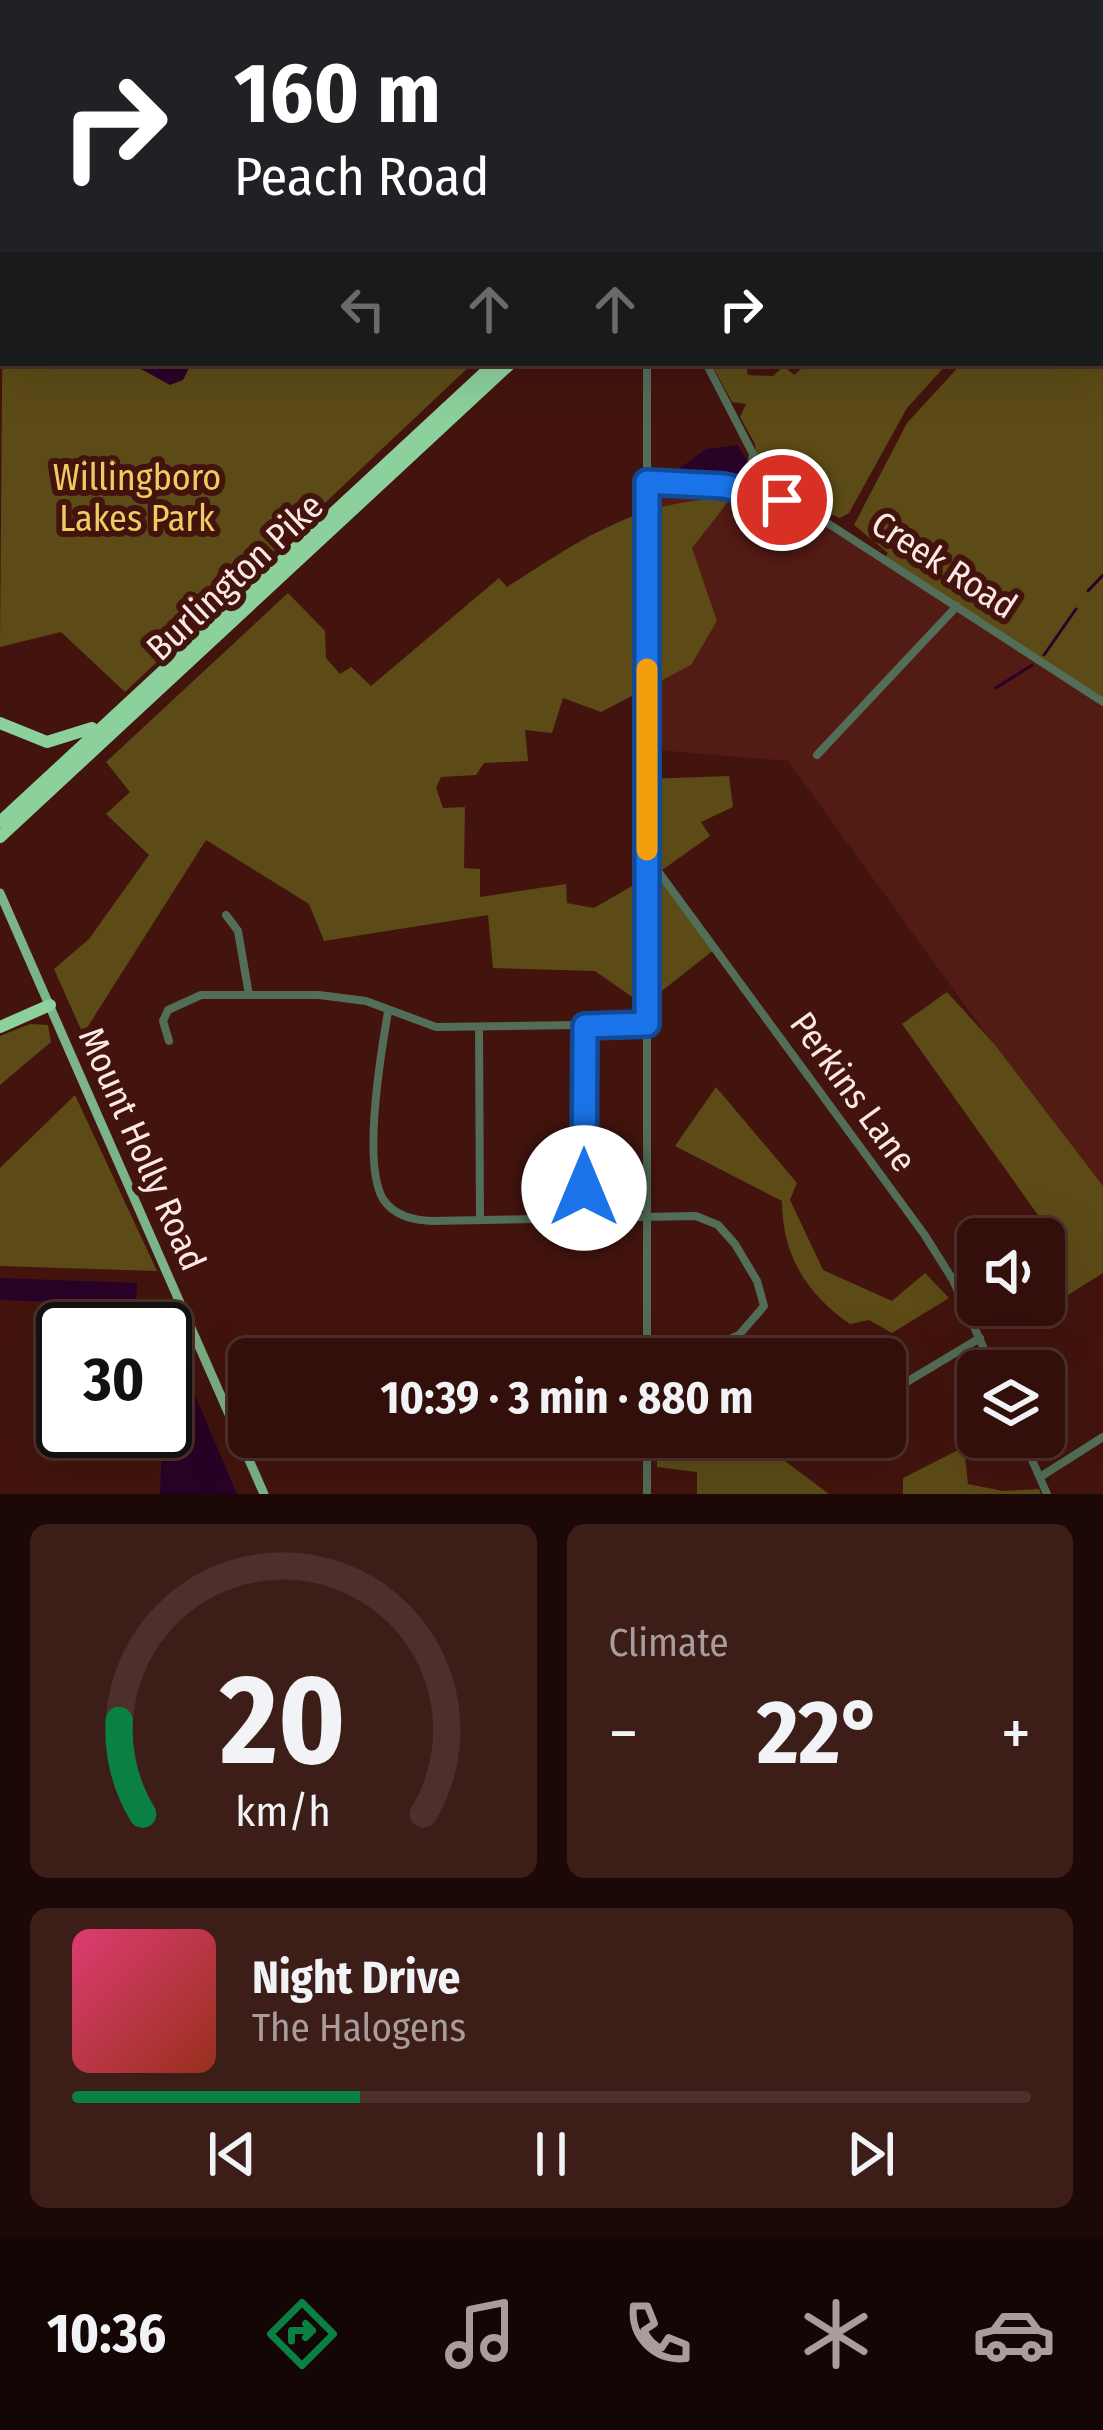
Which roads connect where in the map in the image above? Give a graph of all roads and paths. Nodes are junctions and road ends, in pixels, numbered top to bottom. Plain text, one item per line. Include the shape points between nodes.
1 (492, 366) edge
2 (508, 366) edge
3 (647, 366) edge
4 (708, 366) edge
5 (647, 482) junction
6 (748, 490) junction
7 (957, 606) junction
8 (1103, 702) edge
9 (109, 720) junction
10 (0, 723) edge
11 (817, 755) dead end
12 (0, 822) edge
13 (0, 837) edge
14 (647, 856) junction
15 (0, 892) edge
16 (226, 915) dead end
17 (249, 995) junction
18 (50, 1005) junction
19 (388, 1012) junction
20 (647, 1024) junction
21 (585, 1026) junction
22 (0, 1027) edge
23 (479, 1027) junction
24 (169, 1041) dead end
25 (480, 1220) junction
26 (583, 1221) junction
27 (647, 1221) junction
28 (647, 1338) edge
29 (734, 1338) edge
30 (980, 1338) junction
31 (985, 1350) edge
32 (906, 1382) edge
33 (1103, 1437) edge
34 (647, 1458) edge
35 (1031, 1458) edge
36 (1040, 1478) junction
37 (264, 1494) edge
38 (647, 1494) edge
39 (1047, 1494) edge

1 - 9 highway, Burlington Pike
2 - 13 highway, Burlington Pike
3 - 5 street
4 - 6 street via 753,454
5 - 6 street, Creek Road
5 - 14 street
6 - 7 street, Creek Road via 821,517
7 - 8 street, Creek Road
7 - 11 street
9 - 10 highway via 47,742
9 - 12 highway, Burlington Pike
14 - 20 street
14 - 30 street, Perkins Lane via 924,1234
15 - 18 main road, Mount Holly Road
16 - 17 street via 238,931
17 - 19 street via 347,997
17 - 24 street via 178,1001 164,1015
18 - 22 highway
18 - 37 main road, Mount Holly Road
19 - 23 street via 436,1027
19 - 25 street via 379,1191 393,1210 415,1220
20 - 21 street
20 - 27 street
21 - 23 street
21 - 26 street
23 - 25 street
25 - 26 street
26 - 27 street
27 - 28 street
27 - 29 street via 696,1216 718,1225 749,1266 765,1299 762,1313
30 - 31 street, Perkins Lane
30 - 32 street
33 - 36 street
34 - 38 street
35 - 36 street
36 - 39 street

